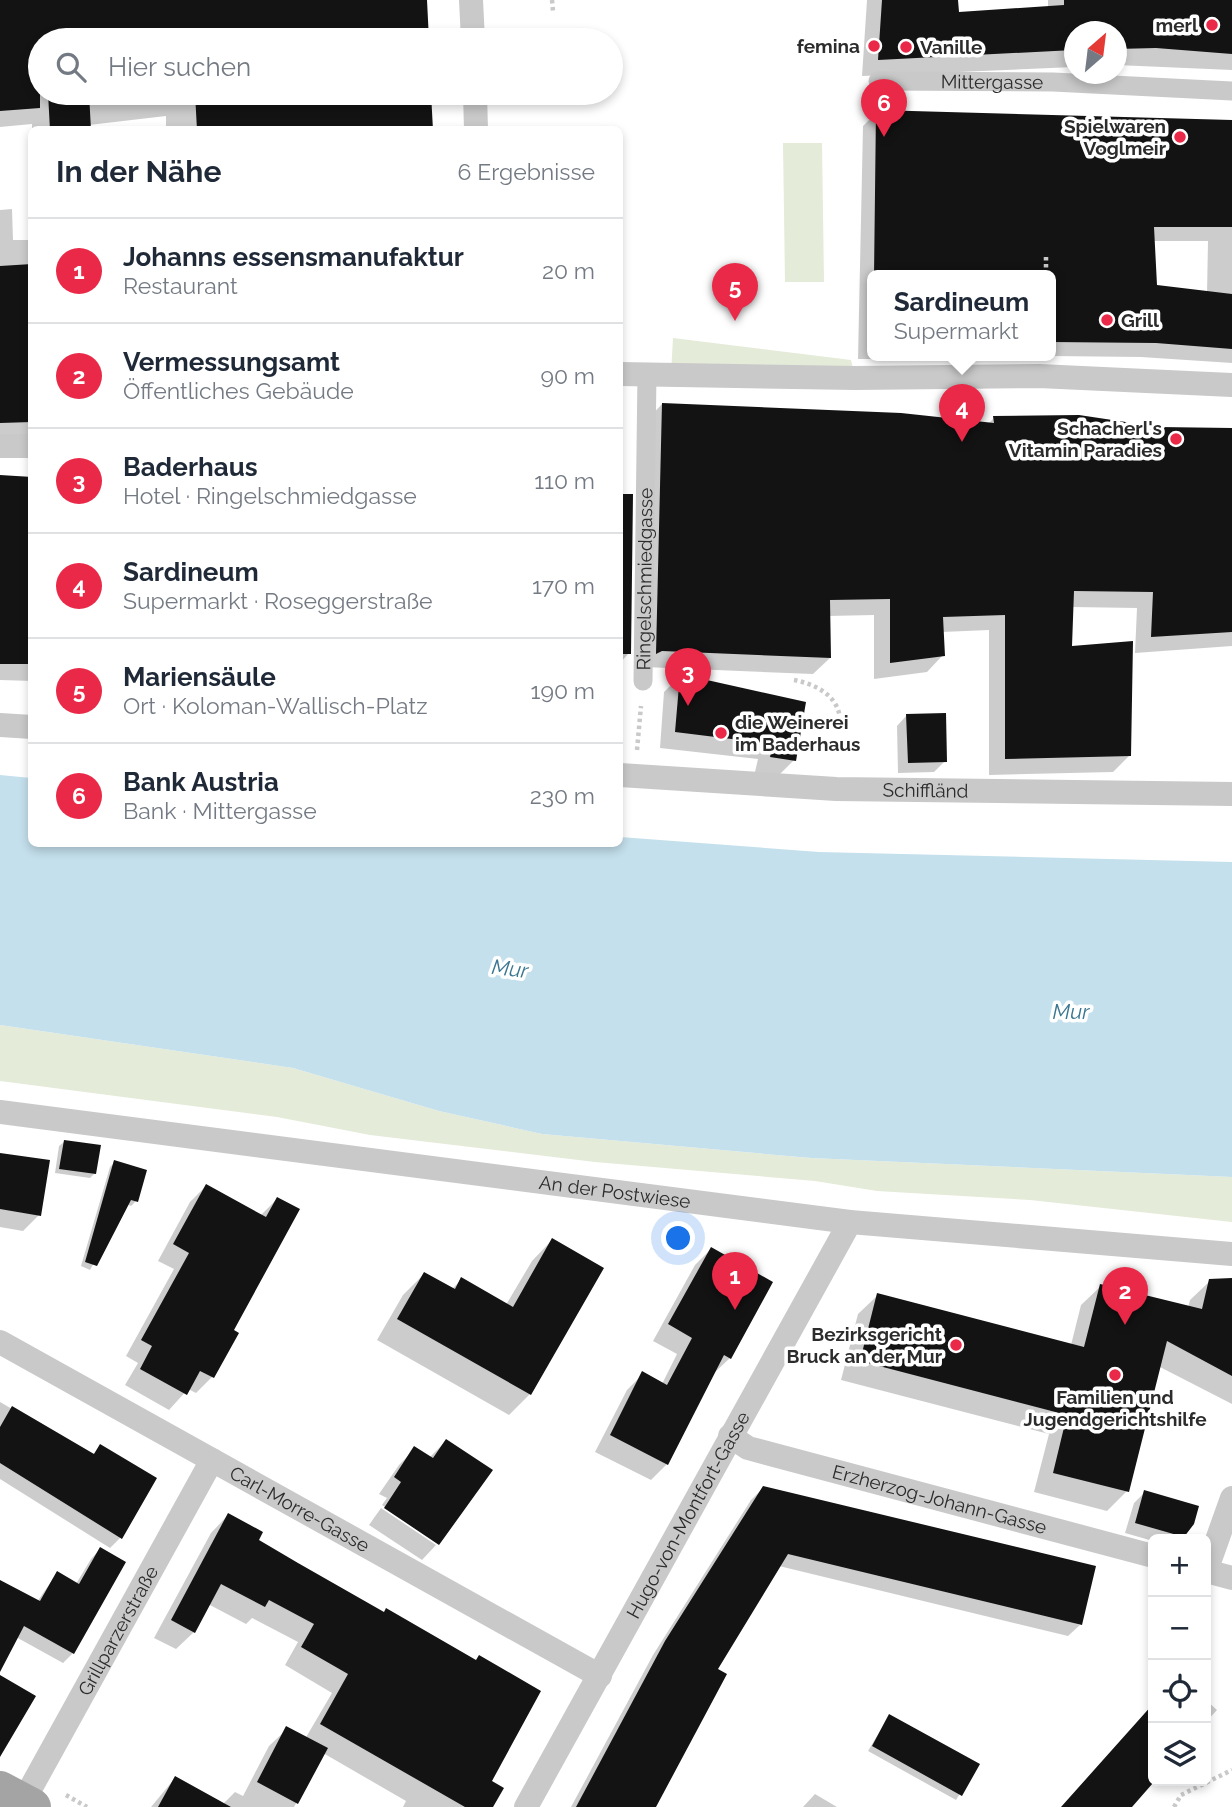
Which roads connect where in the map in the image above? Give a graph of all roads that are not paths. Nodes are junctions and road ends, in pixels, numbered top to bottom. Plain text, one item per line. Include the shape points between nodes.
1 (471, 0) edge
2 (472, 28) edge
3 (878, 81) dead end
4 (1232, 91) edge
5 (475, 105) edge
6 (476, 126) edge
7 (623, 375) edge
8 (647, 381) junction
9 (1232, 385) edge
10 (0, 446) edge
11 (28, 446) edge
12 (643, 681) road end
13 (0, 725) edge
14 (28, 727) edge
15 (623, 775) edge
16 (1232, 794) edge
17 (0, 1112) edge
18 (850, 1222) junction
19 (1232, 1254) edge
20 (0, 1342) edge
21 (730, 1436) junction
22 (212, 1460) junction
23 (1232, 1498) edge
24 (1148, 1555) edge
25 (1211, 1557) edge
26 (1211, 1572) edge
27 (1232, 1578) edge
28 (600, 1676) junction
29 (18, 1800) edge
30 (526, 1807) edge

1 - 2 street
3 - 4 street, Mittergasse via 1053,82
5 - 6 street
7 - 8 street
8 - 9 street via 1039,376
8 - 12 street, Ringelschmiedgasse
10 - 11 street
13 - 14 street
15 - 16 street, Schiffländ via 836,789
17 - 18 street, An der Postwiese
18 - 19 street, An der Postwiese
18 - 21 street, Hugo-von-Montfort-Gasse
20 - 22 street, Carl-Morre-Gasse
21 - 24 street, Erzherzog-Johann-Gasse via 748,1448
21 - 28 street, Hugo-von-Montfort-Gasse
22 - 28 street, Carl-Morre-Gasse
22 - 29 street, Grillparzerstraße
23 - 25 street
26 - 27 street
28 - 30 street, Hugo-von-Montfort-Gasse

